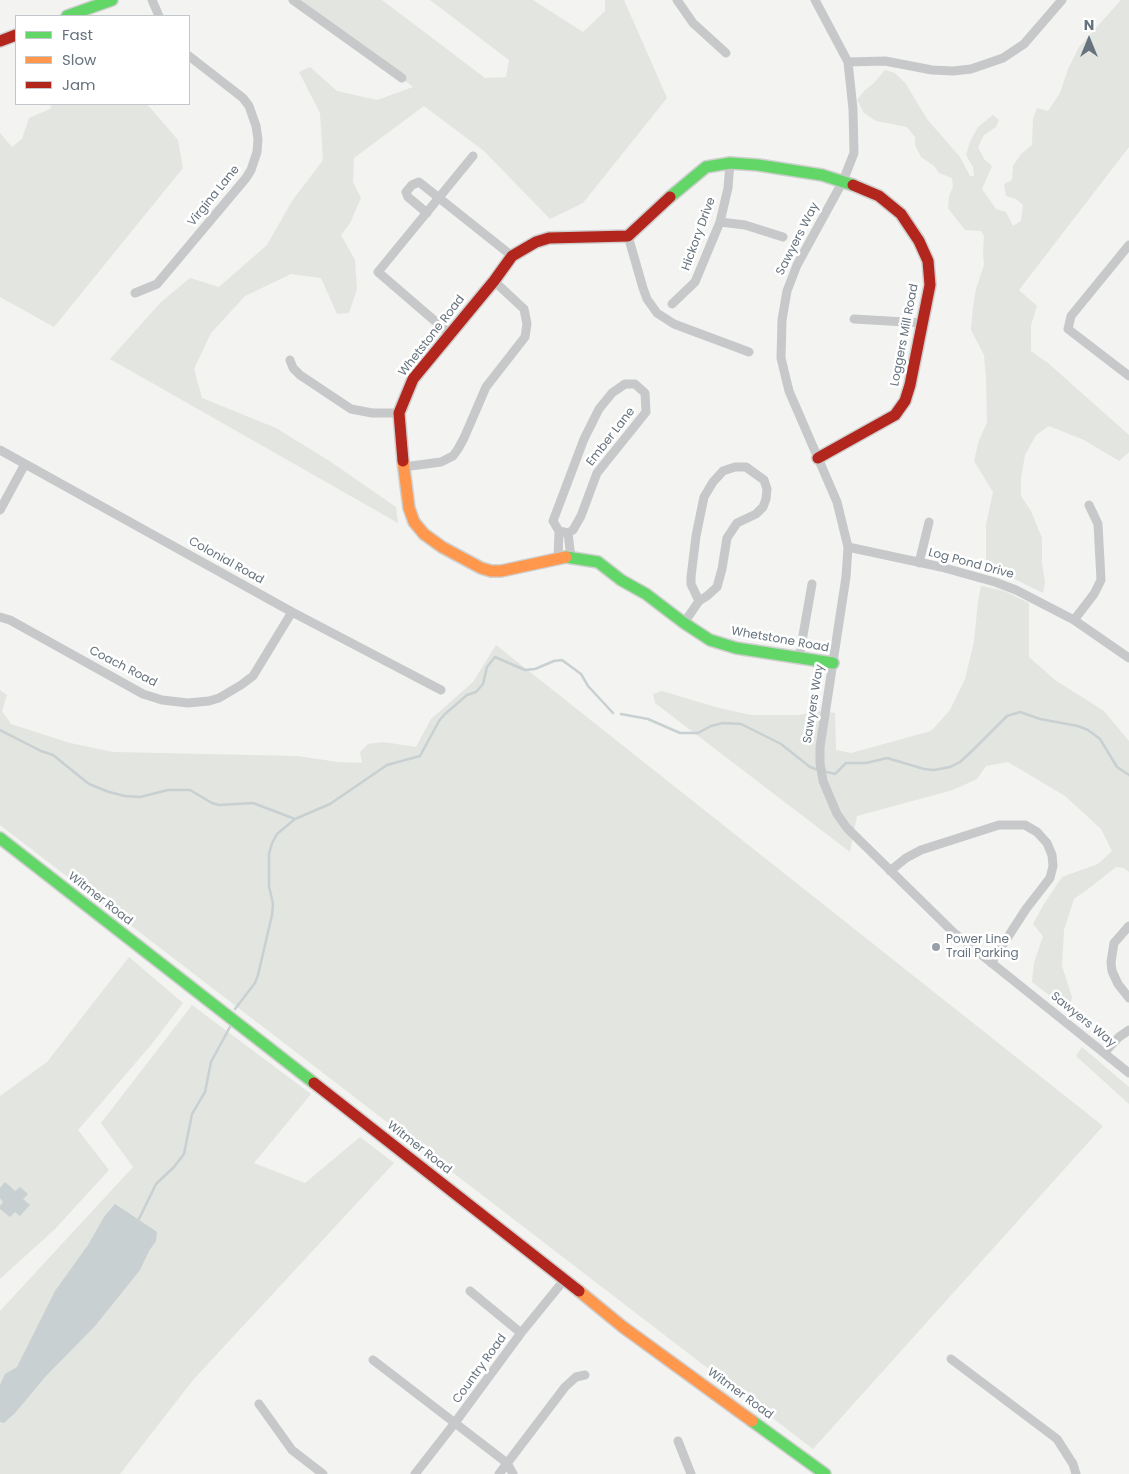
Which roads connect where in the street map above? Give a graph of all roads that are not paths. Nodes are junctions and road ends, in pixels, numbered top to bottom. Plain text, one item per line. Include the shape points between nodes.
1 (112, 0) edge
2 (152, 0) edge
3 (293, 0) edge
4 (677, 0) edge
5 (815, 0) edge
6 (1062, 0) edge
7 (70, 15) edge
8 (159, 15) edge
9 (15, 35) edge
10 (0, 41) edge
11 (726, 53) dead end
12 (190, 57) edge
13 (848, 62) junction
14 (402, 78) dead end
15 (473, 156) dead end
16 (730, 163) junction
17 (843, 181) junction
18 (439, 198) junction
19 (427, 213) junction
20 (720, 222) junction
21 (628, 236) junction
22 (783, 237) dead end
23 (1129, 245) edge
24 (512, 256) junction
25 (494, 281) junction
26 (135, 293) dead end
27 (672, 304) dead end
28 (854, 319) dead end
29 (922, 323) junction
30 (450, 334) junction
31 (749, 352) dead end
32 (290, 360) dead end
33 (1129, 376) edge
34 (400, 412) junction
35 (0, 450) edge
36 (818, 458) junction
37 (25, 464) junction
38 (403, 467) junction
39 (1089, 505) dead end
40 (0, 510) edge
41 (929, 522) dead end
42 (559, 531) junction
43 (568, 533) junction
44 (848, 547) junction
45 (558, 558) junction
46 (571, 558) junction
47 (919, 563) junction
48 (812, 584) dead end
49 (699, 601) junction
50 (292, 612) junction
51 (0, 617) edge
52 (1074, 620) junction
53 (684, 623) junction
54 (799, 658) junction
55 (1129, 658) edge
56 (833, 663) junction
57 (441, 690) dead end
58 (0, 838) edge
59 (890, 871) junction
60 (1129, 926) edge
61 (991, 963) junction
62 (1129, 998) edge
63 (1129, 1030) edge
64 (1104, 1053) junction
65 (1129, 1073) edge
66 (565, 1279) junction
67 (470, 1291) dead end
68 (521, 1333) junction
69 (951, 1358) dead end
70 (373, 1360) dead end
71 (584, 1375) dead end
72 (259, 1404) dead end
73 (454, 1424) junction
74 (678, 1441) dead end
75 (508, 1463) junction
76 (323, 1474) edge
77 (415, 1474) edge
78 (499, 1474) edge
79 (513, 1474) edge
80 (691, 1474) edge
81 (825, 1474) edge
82 (1076, 1474) edge

1 - 7 street
2 - 8 street
3 - 14 street
4 - 11 street via 693,23
5 - 13 street, Sawyers Way
6 - 13 street via 1024,44 1003,58 971,69 932,70 885,61
9 - 10 street
12 - 26 street, Virgina Lane via 244,98 256,126 257,152 246,178 157,284
13 - 17 street, Sawyers Way via 854,154
15 - 18 street
16 - 17 street
16 - 20 street, Hickory Drive
16 - 21 street via 706,167 696,174
17 - 29 street, Loggers Mill Road via 878,196 901,214 919,241 928,261 930,285
17 - 36 street, Sawyers Way via 797,265 787,291 782,320 780,358 789,391
18 - 19 street
18 - 19 street via 418,182 406,192
18 - 24 street
19 - 30 street via 378,272
20 - 22 street via 745,225
20 - 27 street, Hickory Drive via 695,282
21 - 24 street, Whetstone Road via 550,238
21 - 31 street via 647,299 657,313 674,324
23 - 33 street via 1071,316 1068,329
24 - 25 street, Whetstone Road
25 - 30 street, Whetstone Road
25 - 38 street via 524,309 528,324 525,337 486,387 453,456 441,462
28 - 29 street
29 - 36 street, Loggers Mill Road via 905,401 894,414
30 - 34 street, Whetstone Road via 413,379
32 - 34 street via 300,375 351,409 372,413
34 - 38 street, Whetstone Road
35 - 37 street, Colonial Road
36 - 44 street, Sawyers Way via 837,502
37 - 40 street
37 - 50 street, Colonial Road
38 - 45 street, Whetstone Road via 414,522 442,547 491,571
39 - 52 street via 1098,524 1101,580
41 - 47 street
42 - 43 street
42 - 43 street, Ember Lane via 552,521 599,409 612,393 625,384 635,384 645,393 646,412 597,473 581,516
42 - 45 street, Ember Lane
43 - 46 street
44 - 47 street, Log Pond Drive
44 - 56 street, Sawyers Way
45 - 46 street, Whetstone Road
46 - 53 street, Whetstone Road via 598,562
47 - 52 street, Log Pond Drive via 995,582
48 - 54 street
49 - 49 street via 717,587 727,538 737,523 756,514 766,499 764,480 746,467 735,466 723,471 704,497 690,577
49 - 53 street
50 - 51 street, Coach Road via 253,676 219,698 188,703 143,694
50 - 57 street, Colonial Road
52 - 55 street, Log Pond Drive
53 - 54 street, Whetstone Road via 710,640 736,648
54 - 56 street, Whetstone Road
56 - 59 street, Sawyers Way via 820,747 823,781 836,814 846,828
58 - 66 street, Witmer Road
59 - 61 street, Sawyers Way via 953,932
59 - 61 street via 921,850 999,825 1026,825 1037,832 1047,843 1052,856 1050,878
60 - 62 street via 1114,943 1111,962 1112,972
61 - 64 street, Sawyers Way
63 - 64 street
64 - 65 street, Sawyers Way
66 - 68 street, Country Road
66 - 81 street, Witmer Road via 623,1326
67 - 68 street
68 - 73 street, Country Road
69 - 82 street via 1057,1439
70 - 73 street
71 - 75 street via 565,1386
72 - 76 street via 292,1450
73 - 75 street
73 - 77 street, Country Road
74 - 80 street
75 - 78 street
75 - 79 street

